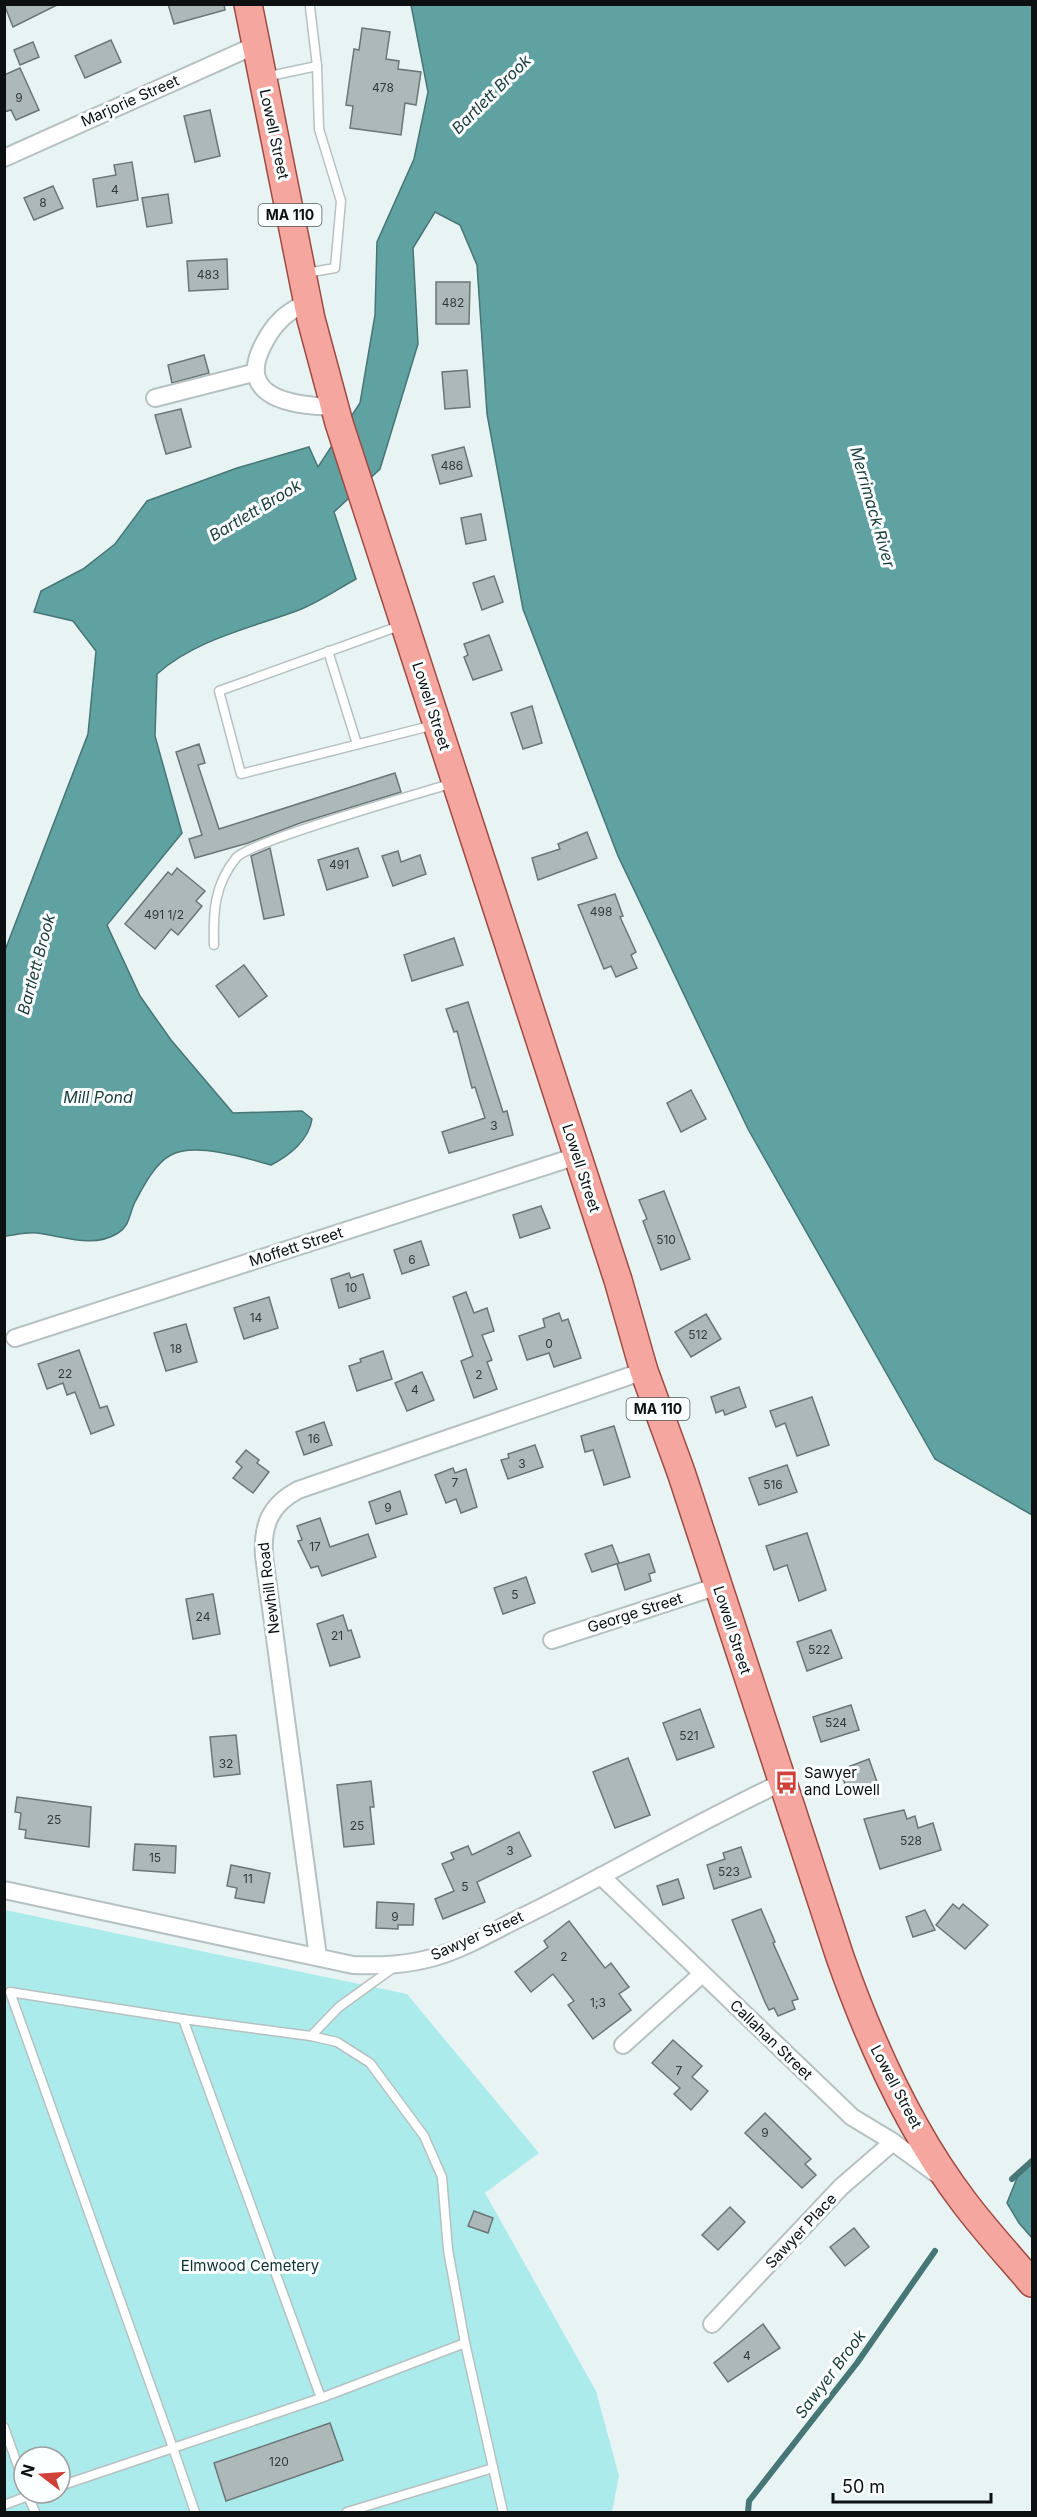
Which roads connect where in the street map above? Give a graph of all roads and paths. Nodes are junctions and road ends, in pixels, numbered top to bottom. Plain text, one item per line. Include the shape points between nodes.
1 (251, 6) edge
2 (310, 7) dead end
3 (256, 45) junction
4 (317, 66) junction
5 (262, 78) junction
6 (4, 158) edge
7 (302, 274) junction
8 (308, 302) junction
9 (253, 373) junction
10 (155, 398) dead end
11 (337, 415) junction
12 (404, 624) junction
13 (328, 651) junction
14 (437, 724) junction
15 (357, 744) junction
16 (456, 782) junction
17 (214, 945) dead end
18 (578, 1156) junction
19 (15, 1338) dead end
20 (644, 1371) junction
21 (718, 1586) junction
22 (552, 1640) dead end
23 (783, 1782) junction
24 (601, 1876) junction
25 (4, 1890) edge
26 (318, 1956) junction
27 (396, 1966) junction
28 (702, 1974) junction
29 (7, 1991) edge
30 (183, 2019) junction
31 (311, 2037) junction
32 (623, 2045) dead end
33 (893, 2142) junction
34 (954, 2187) junction
35 (1032, 2283) edge
36 (712, 2324) dead end
37 (465, 2343) junction
38 (321, 2398) junction
39 (4, 2427) edge
40 (173, 2448) junction
41 (12, 2449) edge
42 (493, 2468) junction
43 (72, 2482) edge
44 (195, 2512) edge
45 (347, 2512) edge
46 (503, 2512) edge

1 - 3 main road, Lowell Street / MA 110
2 - 4 lane
3 - 5 main road, Lowell Street / MA 110
3 - 6 street, Marjorie Street
4 - 5 lane
4 - 7 lane via 319,129 341,201 334,268
5 - 7 main road, Lowell Street / MA 110
7 - 8 main road, Lowell Street / MA 110
8 - 9 street via 279,319 255,360
8 - 11 main road, Lowell Street / MA 110
9 - 10 street
9 - 11 street via 257,382 289,403
11 - 12 main road, Lowell Street / MA 110
12 - 13 lane
12 - 14 main road, Lowell Street / MA 110
13 - 15 lane
13 - 15 lane via 219,691 241,774
14 - 15 lane
14 - 16 main road, Lowell Street / MA 110
16 - 17 lane via 272,840 237,856 220,884 213,906
16 - 18 main road, Lowell Street / MA 110
18 - 19 street, Moffett Street
18 - 20 main road, Lowell Street / MA 110
20 - 21 main road, Lowell Street / MA 110
20 - 26 street, Newhill Road via 298,1490 280,1501 268,1516 263,1535 264,1556
21 - 22 street, George Street
21 - 23 main road, Lowell Street / MA 110
23 - 24 street, Sawyer Street via 714,1814
23 - 34 main road, Lowell Street / MA 110 via 861,2019 890,2082
24 - 27 street, Sawyer Street via 437,1957
24 - 28 street, Callahan Street
25 - 26 street, Sawyer Street
26 - 27 street, Sawyer Street via 354,1965
27 - 31 lane via 339,2007
28 - 32 street
28 - 33 street, Callahan Street via 852,2117
29 - 30 lane
29 - 40 lane
30 - 31 lane
30 - 38 lane
31 - 37 lane via 337,2042 370,2063 424,2136 442,2177 448,2250
33 - 34 street, Callahan Street
33 - 36 street, Sawyer Place via 841,2187
34 - 35 main road, Lowell Street / MA 110
37 - 38 lane
37 - 42 lane
38 - 40 lane
39 - 41 lane
40 - 43 lane
40 - 44 lane
42 - 45 lane
42 - 46 lane

